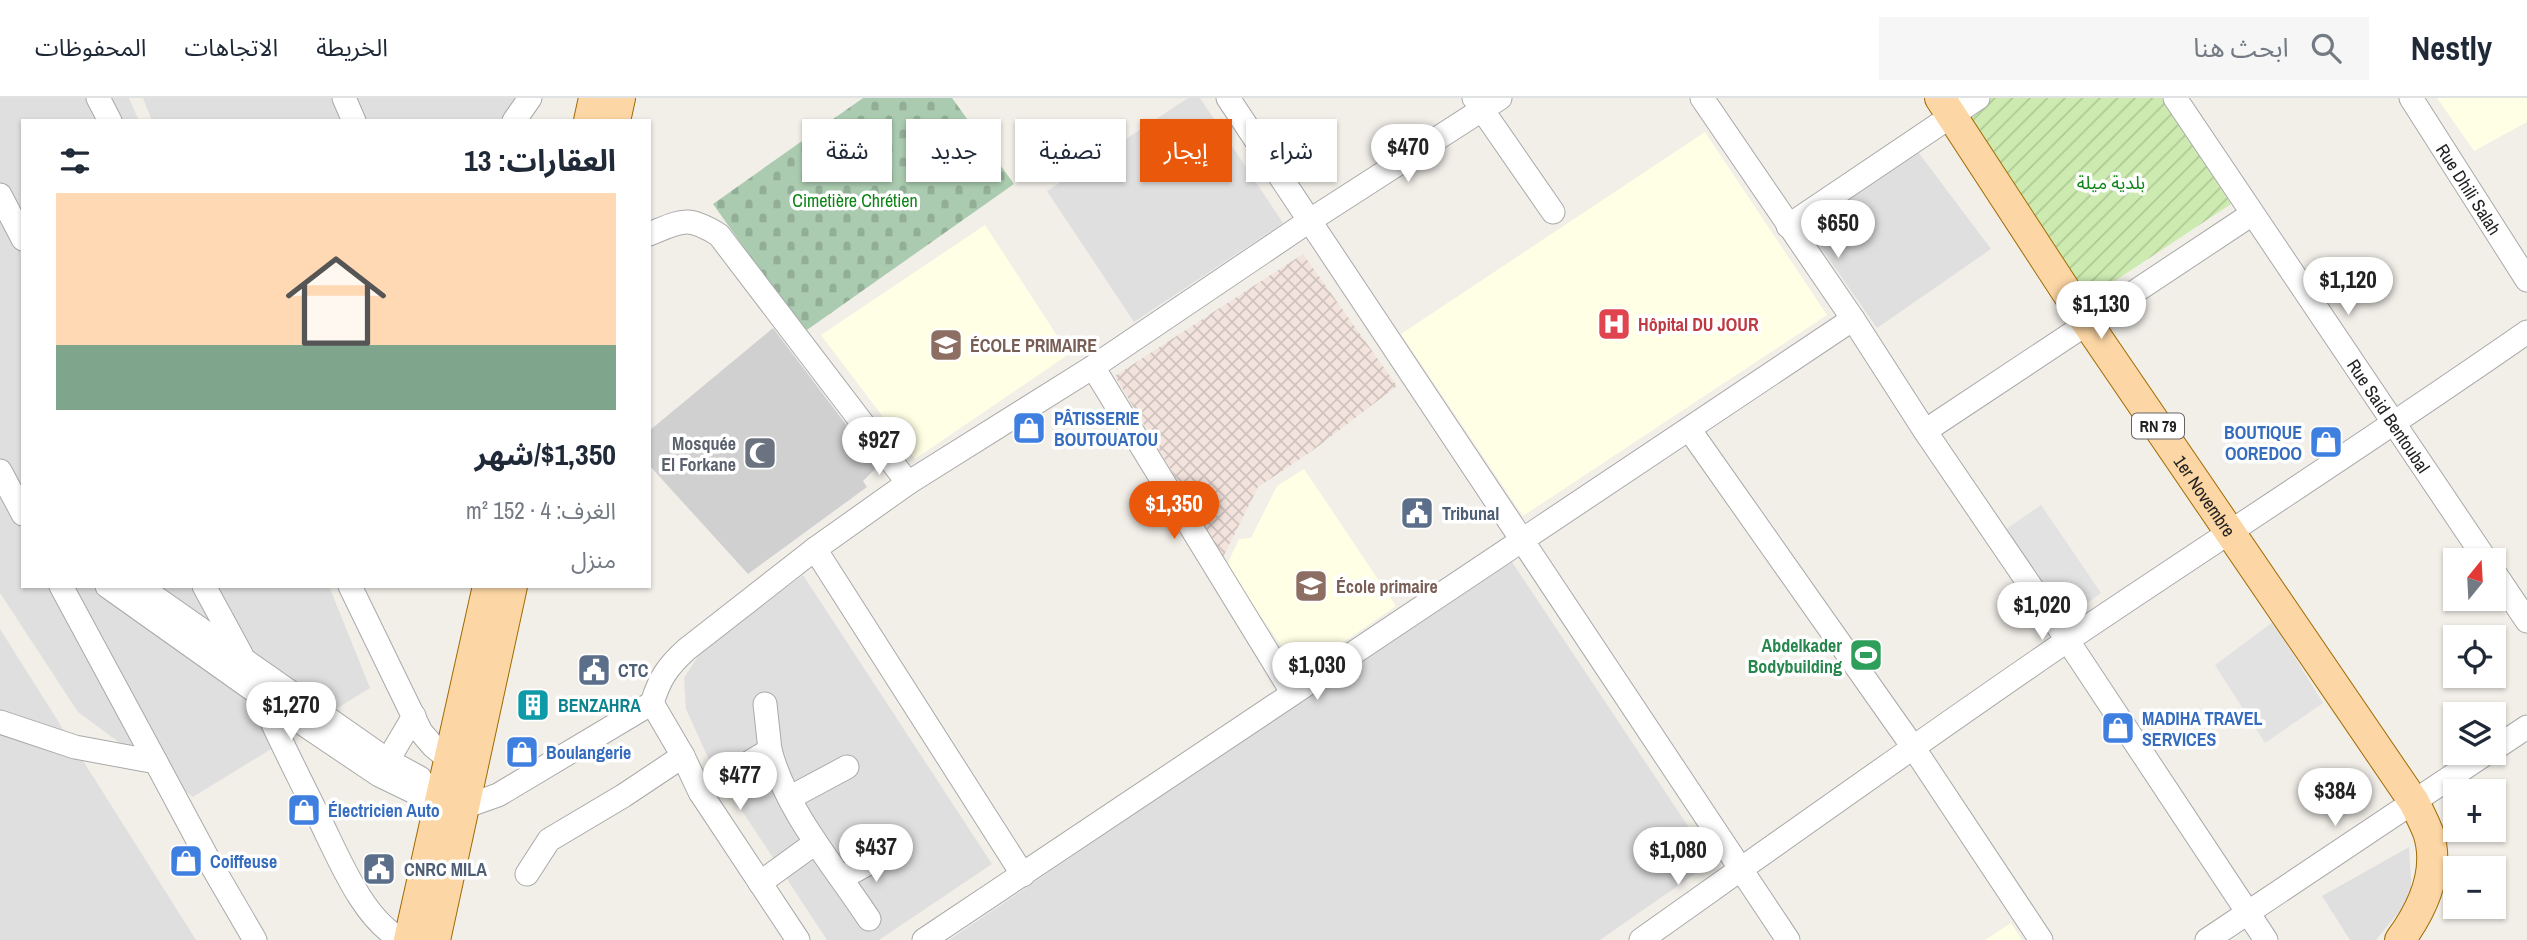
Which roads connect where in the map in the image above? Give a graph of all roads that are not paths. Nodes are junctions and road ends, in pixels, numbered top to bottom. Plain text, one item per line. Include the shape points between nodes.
1 (98, 98) edge
2 (344, 98) edge
3 (530, 98) edge
4 (594, 98) edge
5 (620, 98) edge
6 (1228, 98) edge
7 (1702, 98) edge
8 (1978, 98) edge
9 (2411, 98) edge
10 (2180, 100) edge
11 (1486, 102) edge
12 (1946, 107) edge
13 (109, 119) edge
14 (353, 119) edge
15 (515, 119) edge
16 (589, 119) edge
17 (615, 119) edge
18 (0, 195) edge
19 (1552, 212) dead end
20 (2252, 214) junction
21 (1309, 221) junction
22 (1788, 226) junction
23 (651, 233) edge
24 (21, 235) edge
25 (2527, 280) edge
26 (1853, 319) junction
27 (2087, 324) junction
28 (2527, 332) edge
29 (1093, 367) junction
30 (2394, 424) junction
31 (1689, 429) junction
32 (1925, 431) junction
33 (0, 471) edge
34 (908, 483) junction
35 (12, 503) edge
36 (21, 519) edge
37 (2231, 533) junction
38 (1522, 538) junction
39 (2478, 548) edge
40 (815, 549) junction
41 (62, 588) edge
42 (110, 588) edge
43 (142, 588) edge
44 (205, 588) edge
45 (351, 588) edge
46 (488, 588) edge
47 (511, 588) edge
48 (2506, 590) edge
49 (2527, 621) edge
50 (2068, 641) junction
51 (245, 661) junction
52 (1292, 692) junction
53 (259, 694) junction
54 (652, 703) junction
55 (765, 704) dead end
56 (414, 716) junction
57 (0, 722) edge
58 (2527, 727) edge
59 (2506, 741) edge
60 (1913, 747) junction
61 (770, 750) junction
62 (683, 756) junction
63 (156, 762) junction
64 (2469, 765) edge
65 (383, 767) junction
66 (847, 767) dead end
67 (453, 788) junction
68 (700, 792) junction
69 (791, 797) junction
70 (2414, 802) junction
71 (815, 843) junction
72 (888, 852) dead end
73 (1740, 870) junction
74 (527, 874) dead end
75 (1023, 875) junction
76 (842, 878) junction
77 (760, 883) junction
78 (2247, 913) junction
79 (869, 919) dead end
80 (255, 940) edge
81 (403, 940) edge
82 (409, 940) edge
83 (435, 940) edge
84 (798, 940) edge
85 (924, 940) edge
86 (1641, 940) edge
87 (1788, 940) edge
88 (2041, 940) edge
89 (2207, 940) edge
90 (2266, 940) edge
91 (2400, 940) edge

1 - 13 street
2 - 14 street
3 - 15 street
4 - 16 main road
5 - 17 main road
6 - 21 street
7 - 22 street
8 - 12 street
9 - 25 street, Rue Dhili Salah
10 - 20 street, Rue Said Bentoubal
11 - 19 street
11 - 21 street
12 - 22 street
12 - 27 main road, 1er Novembre / RN 79
18 - 24 street
20 - 27 street
20 - 30 street, Rue Said Bentoubal
21 - 29 street
21 - 38 street
22 - 26 street
23 - 34 street via 687,220 719,235
26 - 31 street
26 - 32 street
27 - 32 street
27 - 37 main road, 1er Novembre / RN 79
28 - 30 street
29 - 34 street
29 - 52 street
30 - 37 street
30 - 39 street, Rue Said Bentoubal
31 - 38 street
31 - 60 street
32 - 50 street
33 - 35 street
34 - 40 street
35 - 36 street
37 - 50 street
37 - 70 main road, 1er Novembre / RN 79
38 - 52 street
38 - 73 street
40 - 54 street via 672,663 659,681
40 - 75 street
41 - 63 street
42 - 53 street
43 - 51 street
44 - 51 street
45 - 56 street
46 - 67 main road
47 - 67 main road
48 - 49 street
50 - 60 street
50 - 78 street
51 - 53 street
51 - 65 street
52 - 75 street
53 - 65 street
53 - 81 street via 355,888 380,923
54 - 62 street
54 - 67 street via 498,795
55 - 61 street
56 - 65 street
56 - 67 street
57 - 63 street via 75,747
58 - 59 street
60 - 73 street
60 - 88 street
61 - 68 street
61 - 69 street via 776,774
62 - 68 street
62 - 74 street via 549,840
63 - 80 street
64 - 70 street
65 - 67 street
66 - 69 street
67 - 82 main road
67 - 83 main road
68 - 77 street
69 - 71 street
70 - 78 street
70 - 91 main road, RN 79 via 2429,834 2432,862 2428,891
71 - 76 street
71 - 77 street
72 - 76 street
73 - 86 street
73 - 87 street
75 - 85 street
76 - 79 street
77 - 84 street
78 - 89 street
78 - 90 street

